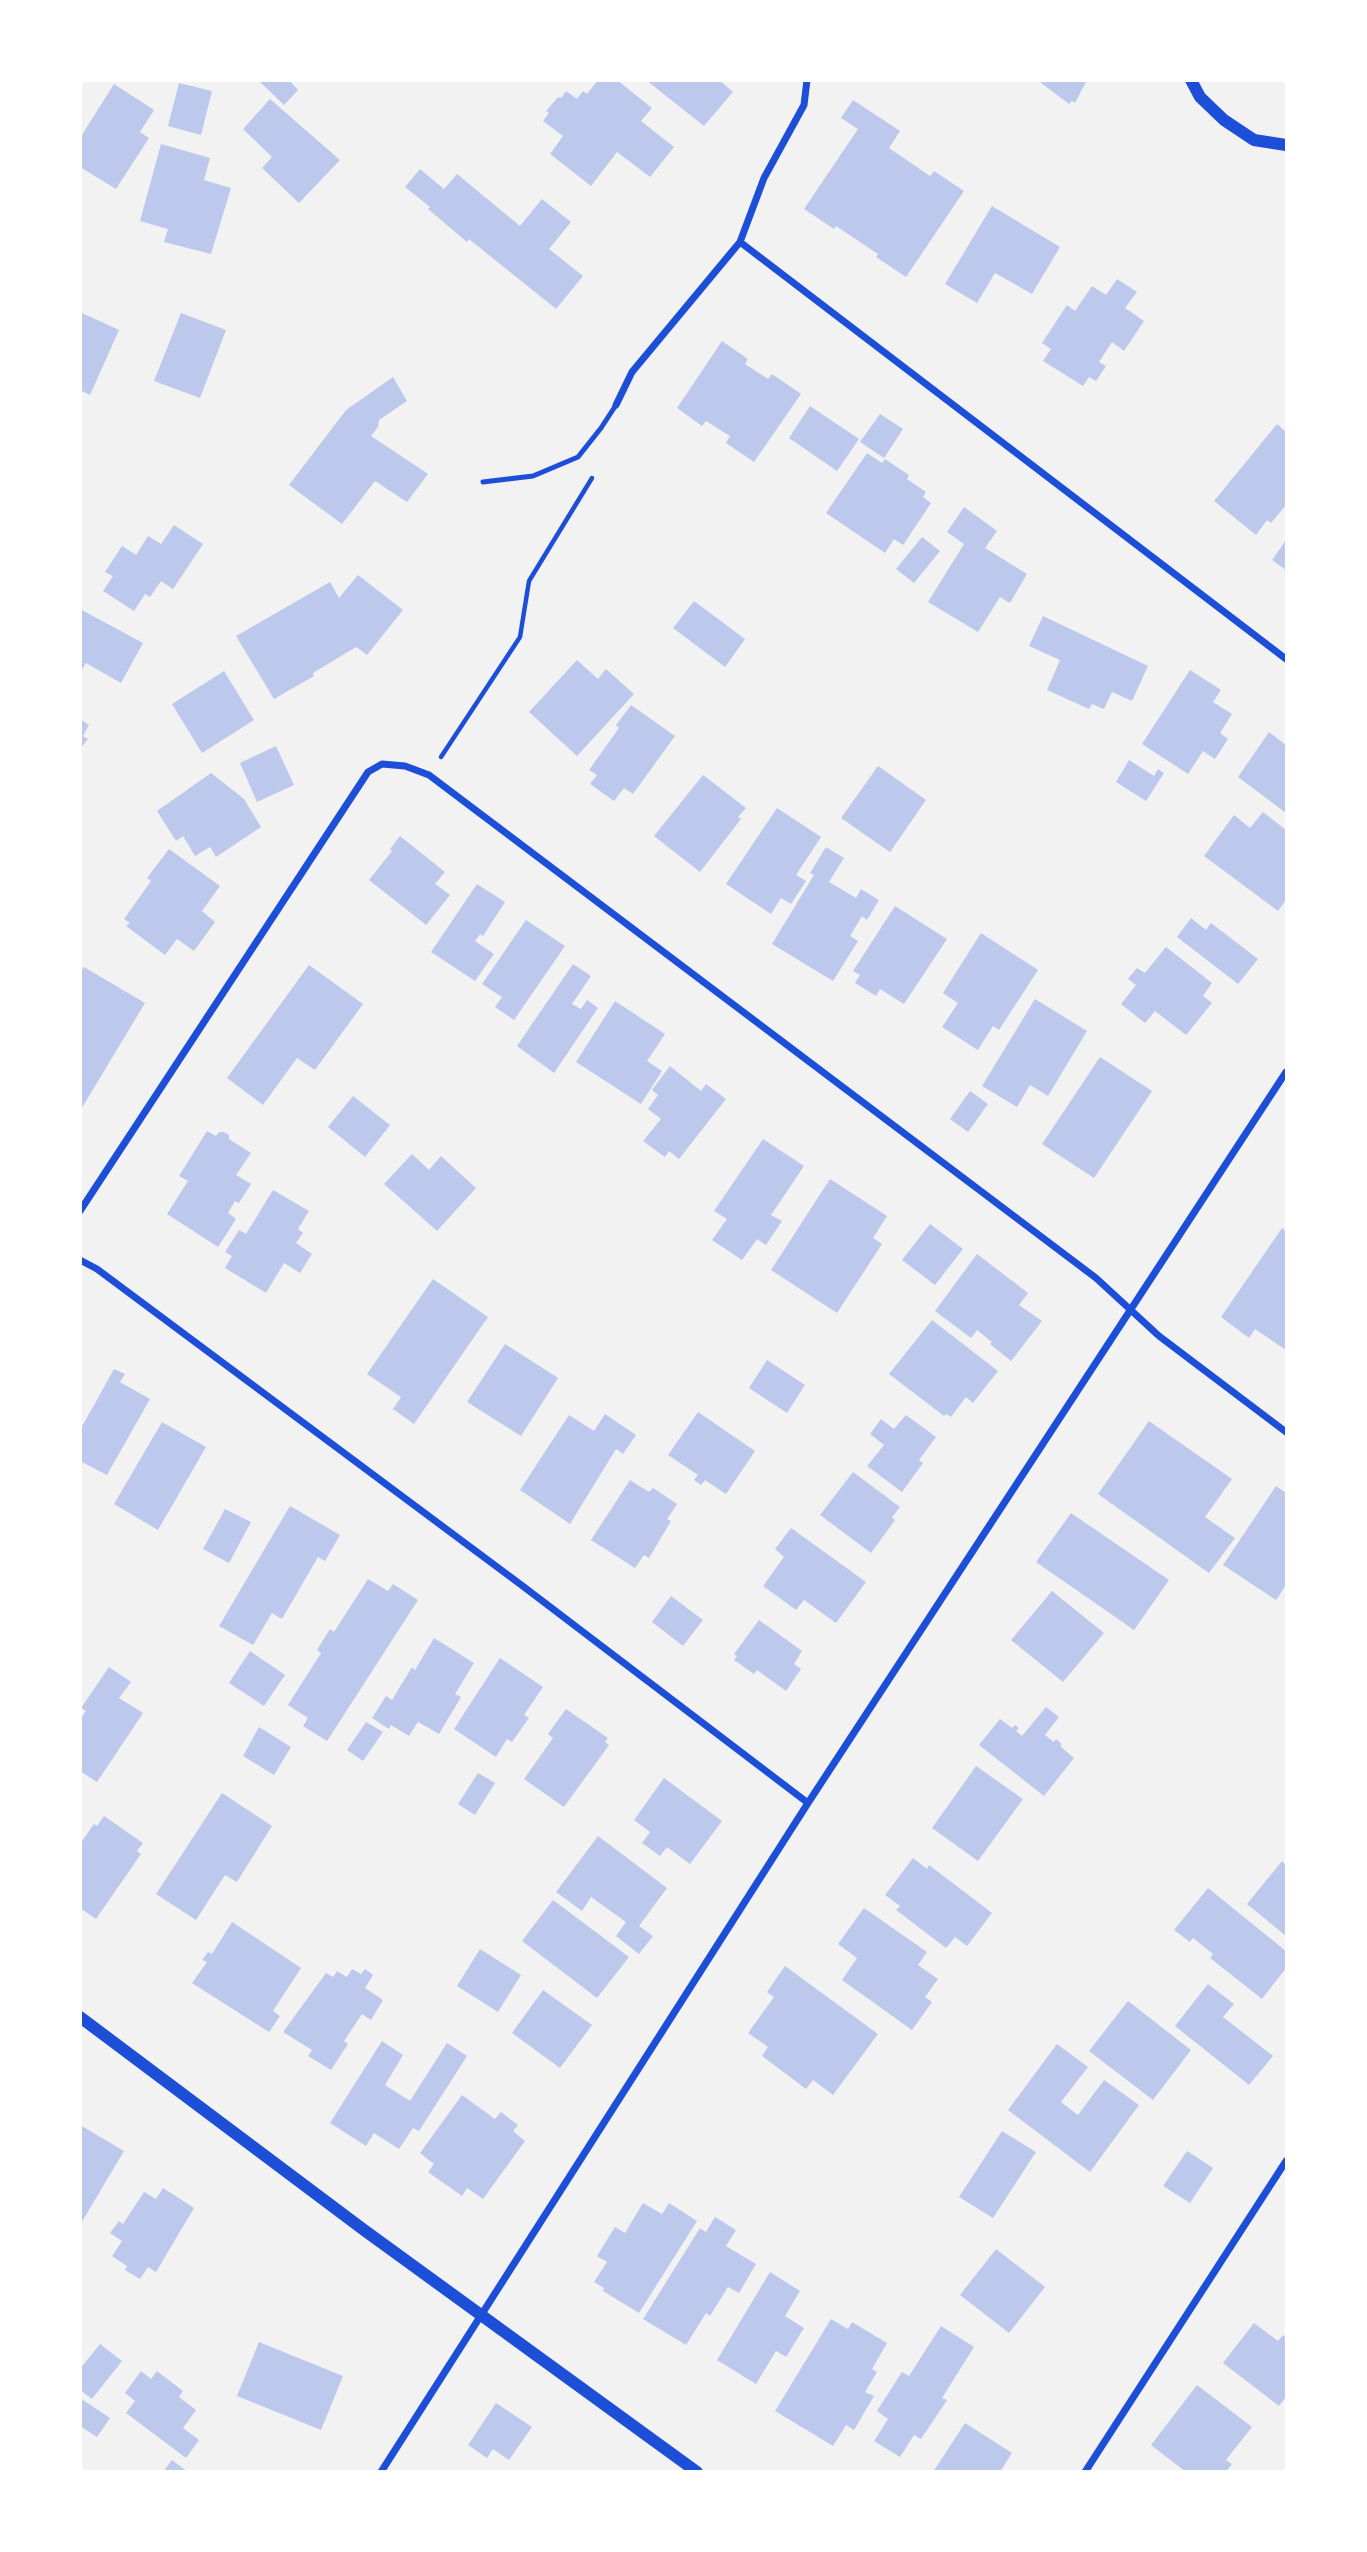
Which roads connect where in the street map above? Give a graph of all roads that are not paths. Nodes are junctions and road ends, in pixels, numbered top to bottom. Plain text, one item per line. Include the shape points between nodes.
1 (807, 80) edge
2 (1191, 80) edge
3 (1286, 145) edge
4 (740, 242) junction
5 (616, 405) joint
6 (483, 482) dead end
7 (1286, 659) edge
8 (1286, 1073) edge
9 (80, 1211) edge
10 (80, 1260) edge
11 (1130, 1310) junction
12 (1286, 1432) edge
13 (807, 1803) junction
14 (80, 2017) edge
15 (1286, 2161) edge
16 (481, 2316) junction
17 (381, 2472) edge
18 (697, 2472) edge
19 (1085, 2472) edge

1 - 4 street via 804,106 764,178
2 - 3 street via 1200,97 1224,120 1254,140
4 - 5 street via 632,372
4 - 7 street
5 - 6 lane via 578,457 533,476
8 - 11 street
9 - 11 street via 368,772 382,764 405,765 429,775 1096,1278
10 - 13 street via 524,1587
11 - 12 street
11 - 13 street
13 - 16 street
14 - 16 street
15 - 19 street
16 - 17 street
16 - 18 street

